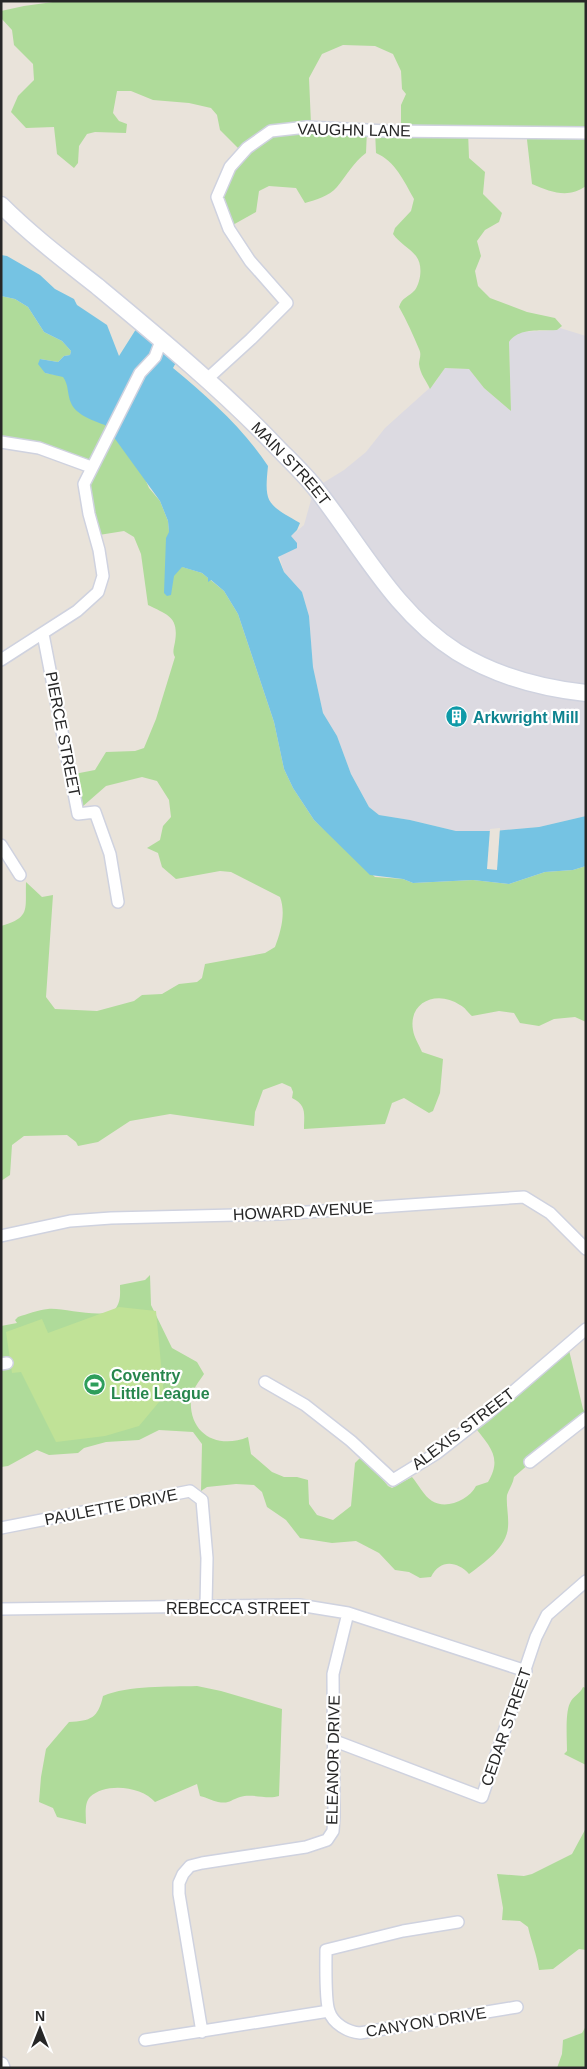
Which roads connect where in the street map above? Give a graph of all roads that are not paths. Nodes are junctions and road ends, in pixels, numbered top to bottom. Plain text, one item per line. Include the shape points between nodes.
1 (586, 133) edge
2 (1, 205) edge
3 (161, 341) junction
4 (206, 380) junction
5 (1, 442) edge
6 (91, 467) junction
7 (43, 634) junction
8 (1, 660) edge
9 (586, 693) edge
10 (1, 845) edge
11 (20, 875) dead end
12 (118, 902) dead end
13 (1, 1236) edge
14 (586, 1249) edge
15 (586, 1329) edge
16 (265, 1382) dead end
17 (586, 1418) edge
18 (530, 1462) dead end
19 (1, 1528) edge
20 (586, 1581) edge
21 (206, 1606) junction
22 (1, 1609) edge
23 (348, 1613) junction
24 (526, 1670) junction
25 (335, 1740) junction
26 (458, 1922) dead end
27 (517, 2007) dead end
28 (329, 2012) junction
29 (202, 2032) junction
30 (145, 2040) dead end

1 - 4 street, VAUGHN LANE via 307,127 271,131 247,148 230,167 217,197 229,228 250,261 287,303
2 - 3 main road, MAIN STREET
3 - 4 main road, MAIN STREET
3 - 6 street via 155,357 140,373
4 - 9 main road, MAIN STREET via 317,490 394,598 426,629 456,652 499,674
5 - 6 street via 39,448
6 - 7 street via 84,484 103,576 98,592 77,612
7 - 8 street
7 - 12 street, PIERCE STREET via 78,814 95,812 110,854
10 - 11 street
13 - 14 street, HOWARD AVENUE via 70,1221 278,1214 524,1197 550,1213
15 - 16 street, ALEXIS STREET via 487,1414 437,1453 393,1480 351,1441 304,1405
17 - 18 street
19 - 21 street, PAULETTE DRIVE via 190,1491 202,1500 207,1558
20 - 24 street, CEDAR STREET via 547,1615
21 - 22 street, REBECCA STREET
21 - 23 street, REBECCA STREET via 299,1605
23 - 24 street, REBECCA STREET
23 - 25 street, ELEANOR DRIVE via 333,1674
24 - 25 street, CEDAR STREET via 482,1797
25 - 29 street, ELEANOR DRIVE via 333,1831 327,1840 306,1847 202,1863 190,1866 183,1874 179,1894
26 - 28 street via 403,1931 326,1950
27 - 28 street, CANYON DRIVE via 360,2033 342,2027
28 - 29 street
29 - 30 street

